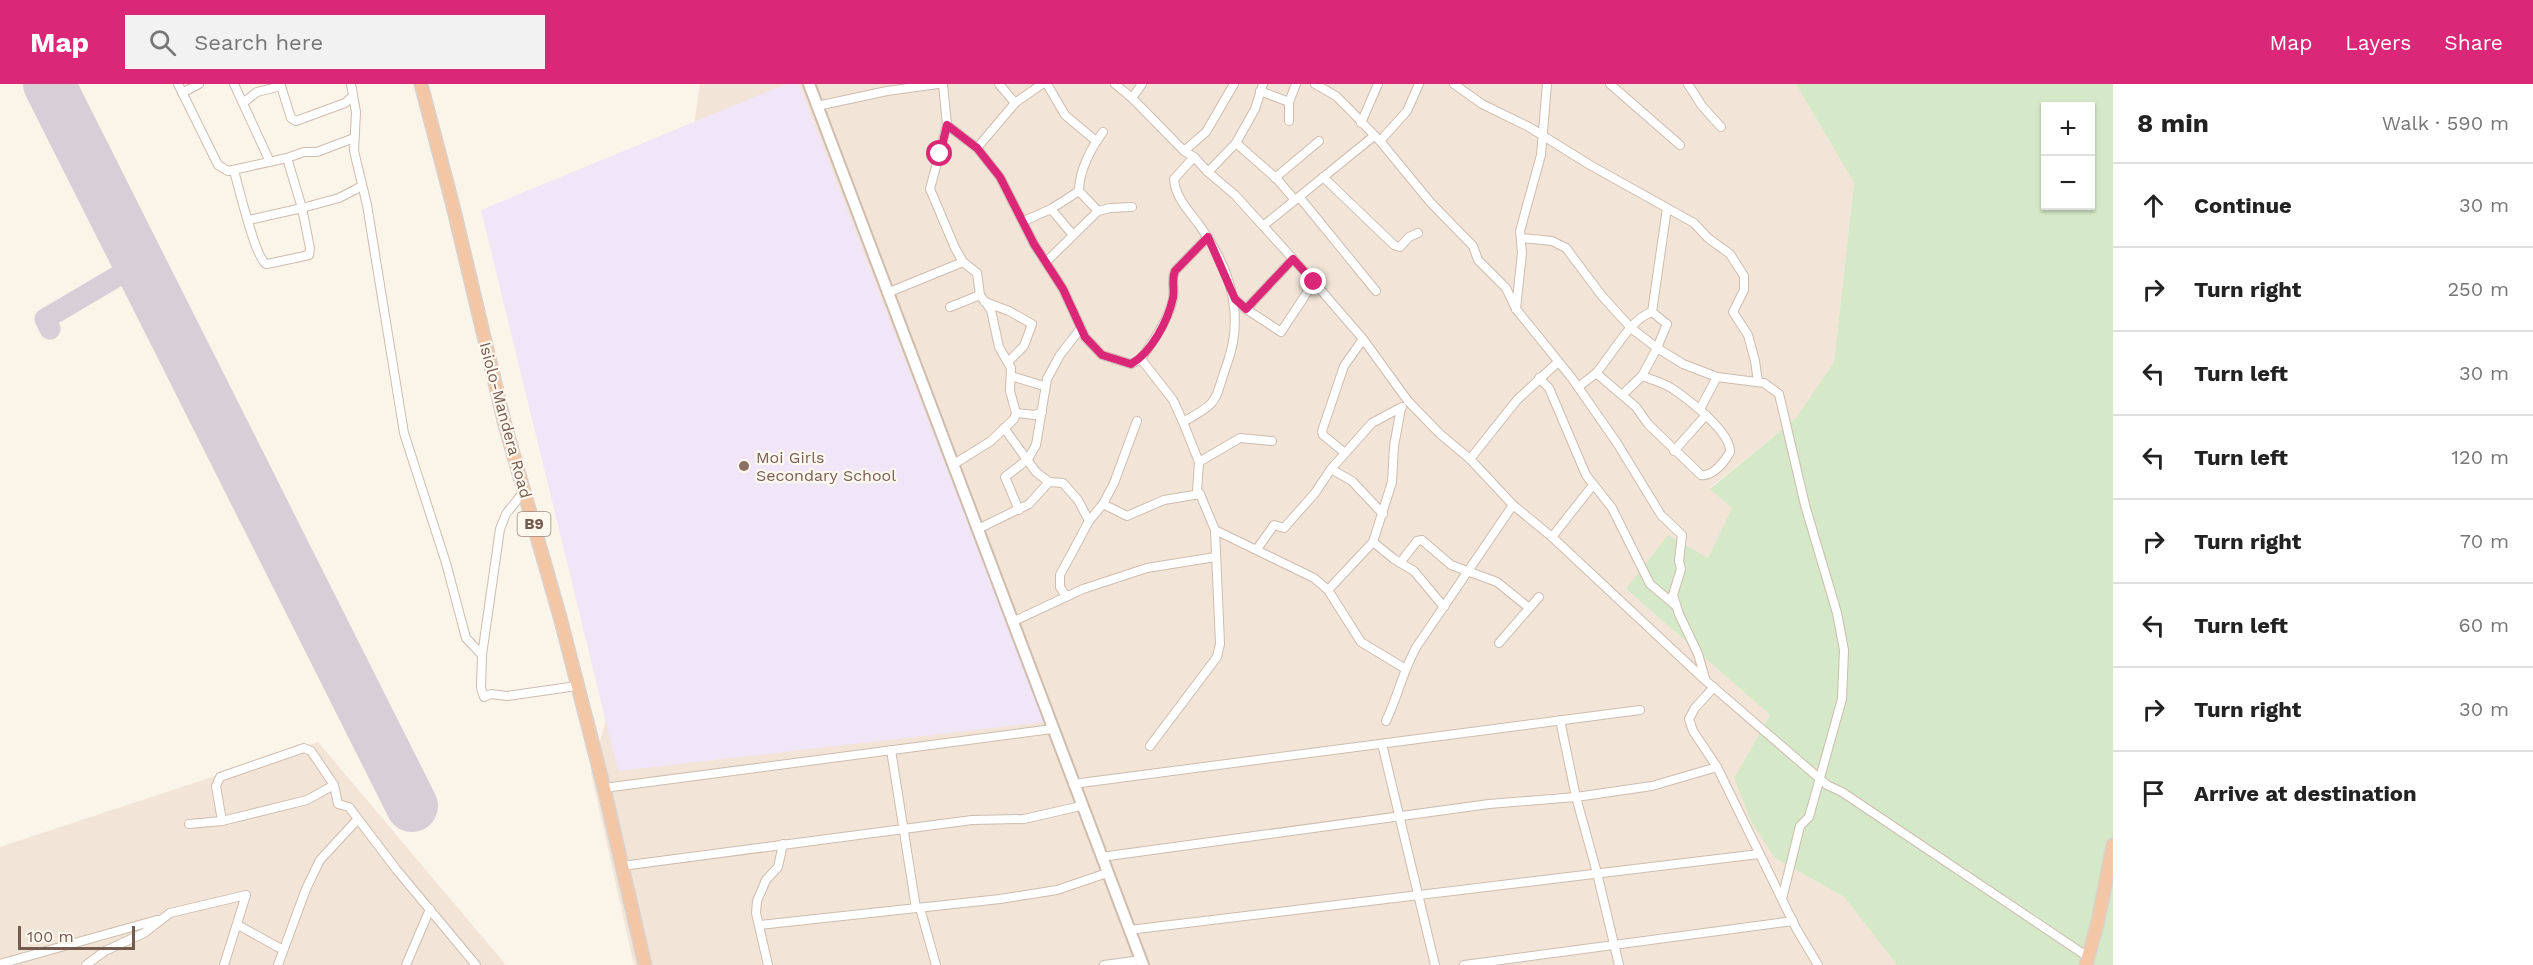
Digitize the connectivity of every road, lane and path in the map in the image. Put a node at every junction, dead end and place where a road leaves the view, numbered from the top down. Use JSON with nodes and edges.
{"nodes":[{"id":1,"x":178,"y":84,"type":"edge"},
{"id":2,"x":199,"y":84,"type":"edge"},
{"id":3,"x":234,"y":84,"type":"edge"},
{"id":4,"x":351,"y":84,"type":"edge"},
{"id":5,"x":421,"y":84,"type":"edge"},
{"id":6,"x":809,"y":84,"type":"edge"},
{"id":7,"x":938,"y":84,"type":"edge"},
{"id":8,"x":943,"y":84,"type":"edge"},
{"id":9,"x":999,"y":84,"type":"edge"},
{"id":10,"x":1042,"y":84,"type":"edge"},
{"id":11,"x":1047,"y":84,"type":"edge"},
{"id":12,"x":1115,"y":84,"type":"edge"},
{"id":13,"x":1142,"y":84,"type":"edge"},
{"id":14,"x":1234,"y":84,"type":"edge"},
{"id":15,"x":1296,"y":84,"type":"edge"},
{"id":16,"x":1315,"y":84,"type":"edge"},
{"id":17,"x":1378,"y":84,"type":"edge"},
{"id":18,"x":1419,"y":84,"type":"edge"},
{"id":19,"x":1547,"y":84,"type":"edge"},
{"id":20,"x":1610,"y":84,"type":"edge"},
{"id":21,"x":1688,"y":84,"type":"edge"},
{"id":22,"x":1457,"y":85,"type":"edge"},
{"id":23,"x":1262,"y":88,"type":"edge"},
{"id":24,"x":182,"y":93,"type":"junction"},
{"id":25,"x":353,"y":96,"type":"junction"},
{"id":26,"x":1132,"y":98,"type":"junction"},
{"id":27,"x":1289,"y":102,"type":"junction"},
{"id":28,"x":243,"y":103,"type":"junction"},
{"id":29,"x":1015,"y":103,"type":"junction"},
{"id":30,"x":817,"y":106,"type":"junction"},
{"id":31,"x":1288,"y":121,"type":"dead end"},
{"id":32,"x":1361,"y":123,"type":"junction"},
{"id":33,"x":947,"y":125,"type":"junction"},
{"id":34,"x":1722,"y":127,"type":"dead end"},
{"id":35,"x":1103,"y":132,"type":"dead end"},
{"id":36,"x":1542,"y":134,"type":"junction"},
{"id":37,"x":354,"y":138,"type":"junction"},
{"id":38,"x":1377,"y":139,"type":"junction"},
{"id":39,"x":1096,"y":141,"type":"junction"},
{"id":40,"x":1319,"y":141,"type":"dead end"},
{"id":41,"x":1236,"y":143,"type":"junction"},
{"id":42,"x":1680,"y":145,"type":"dead end"},
{"id":43,"x":977,"y":148,"type":"junction"},
{"id":44,"x":1184,"y":151,"type":"junction"},
{"id":45,"x":1194,"y":157,"type":"junction"},
{"id":46,"x":287,"y":158,"type":"junction"},
{"id":47,"x":270,"y":162,"type":"junction"},
{"id":48,"x":234,"y":171,"type":"junction"},
{"id":49,"x":1208,"y":172,"type":"junction"},
{"id":50,"x":1323,"y":177,"type":"junction"},
{"id":51,"x":1275,"y":178,"type":"junction"},
{"id":52,"x":363,"y":186,"type":"junction"},
{"id":53,"x":1079,"y":191,"type":"junction"},
{"id":54,"x":1294,"y":199,"type":"junction"},
{"id":55,"x":1132,"y":207,"type":"dead end"},
{"id":56,"x":302,"y":208,"type":"junction"},
{"id":57,"x":1051,"y":208,"type":"junction"},
{"id":58,"x":1667,"y":208,"type":"junction"},
{"id":59,"x":1098,"y":211,"type":"junction"},
{"id":60,"x":249,"y":219,"type":"junction"},
{"id":61,"x":1024,"y":221,"type":"junction"},
{"id":62,"x":1263,"y":226,"type":"junction"},
{"id":63,"x":1418,"y":233,"type":"dead end"},
{"id":64,"x":1073,"y":235,"type":"junction"},
{"id":65,"x":1208,"y":237,"type":"junction"},
{"id":66,"x":1522,"y":238,"type":"junction"},
{"id":67,"x":1293,"y":259,"type":"junction"},
{"id":68,"x":963,"y":262,"type":"junction"},
{"id":69,"x":1046,"y":262,"type":"junction"},
{"id":70,"x":1314,"y":282,"type":"junction"},
{"id":71,"x":1376,"y":291,"type":"dead end"},
{"id":72,"x":887,"y":293,"type":"junction"},
{"id":73,"x":982,"y":298,"type":"junction"},
{"id":74,"x":1235,"y":299,"type":"junction"},
{"id":75,"x":950,"y":307,"type":"dead end"},
{"id":76,"x":1246,"y":309,"type":"junction"},
{"id":77,"x":1516,"y":309,"type":"junction"},
{"id":78,"x":1652,"y":312,"type":"junction"},
{"id":79,"x":1081,"y":328,"type":"junction"},
{"id":80,"x":1631,"y":328,"type":"junction"},
{"id":81,"x":1363,"y":339,"type":"junction"},
{"id":82,"x":1658,"y":348,"type":"junction"},
{"id":83,"x":1141,"y":359,"type":"junction"},
{"id":84,"x":1009,"y":361,"type":"junction"},
{"id":85,"x":1558,"y":362,"type":"junction"},
{"id":86,"x":1596,"y":373,"type":"junction"},
{"id":87,"x":1642,"y":375,"type":"junction"},
{"id":88,"x":1011,"y":376,"type":"junction"},
{"id":89,"x":1717,"y":377,"type":"junction"},
{"id":90,"x":1539,"y":378,"type":"junction"},
{"id":91,"x":1758,"y":382,"type":"junction"},
{"id":92,"x":1044,"y":386,"type":"junction"},
{"id":93,"x":1578,"y":387,"type":"junction"},
{"id":94,"x":1623,"y":394,"type":"junction"},
{"id":95,"x":1408,"y":401,"type":"junction"},
{"id":96,"x":1401,"y":408,"type":"junction"},
{"id":97,"x":1042,"y":412,"type":"junction"},
{"id":98,"x":1703,"y":412,"type":"junction"},
{"id":99,"x":1016,"y":413,"type":"junction"},
{"id":100,"x":1137,"y":421,"type":"dead end"},
{"id":101,"x":1183,"y":422,"type":"junction"},
{"id":102,"x":1005,"y":428,"type":"junction"},
{"id":103,"x":1272,"y":441,"type":"dead end"},
{"id":104,"x":1674,"y":451,"type":"junction"},
{"id":105,"x":1345,"y":453,"type":"junction"},
{"id":106,"x":1028,"y":459,"type":"junction"},
{"id":107,"x":1470,"y":459,"type":"junction"},
{"id":108,"x":1199,"y":462,"type":"junction"},
{"id":109,"x":954,"y":464,"type":"junction"},
{"id":110,"x":1331,"y":469,"type":"junction"},
{"id":111,"x":1049,"y":482,"type":"junction"},
{"id":112,"x":1593,"y":485,"type":"junction"},
{"id":113,"x":525,"y":490,"type":"junction"},
{"id":114,"x":1200,"y":494,"type":"junction"},
{"id":115,"x":1103,"y":504,"type":"junction"},
{"id":116,"x":1514,"y":505,"type":"junction"},
{"id":117,"x":1020,"y":510,"type":"junction"},
{"id":118,"x":1383,"y":514,"type":"junction"},
{"id":119,"x":1089,"y":521,"type":"junction"},
{"id":120,"x":978,"y":529,"type":"junction"},
{"id":121,"x":1215,"y":530,"type":"junction"},
{"id":122,"x":1552,"y":537,"type":"junction"},
{"id":123,"x":1373,"y":542,"type":"junction"},
{"id":124,"x":1257,"y":549,"type":"junction"},
{"id":125,"x":1215,"y":557,"type":"junction"},
{"id":126,"x":1400,"y":563,"type":"junction"},
{"id":127,"x":1468,"y":571,"type":"junction"},
{"id":128,"x":1328,"y":590,"type":"junction"},
{"id":129,"x":1066,"y":596,"type":"junction"},
{"id":130,"x":1539,"y":597,"type":"dead end"},
{"id":131,"x":1676,"y":606,"type":"junction"},
{"id":132,"x":1444,"y":607,"type":"junction"},
{"id":133,"x":1528,"y":607,"type":"junction"},
{"id":134,"x":1012,"y":622,"type":"junction"},
{"id":135,"x":1499,"y":643,"type":"dead end"},
{"id":136,"x":482,"y":655,"type":"junction"},
{"id":137,"x":1404,"y":668,"type":"junction"},
{"id":138,"x":1705,"y":680,"type":"junction"},
{"id":139,"x":577,"y":686,"type":"junction"},
{"id":140,"x":1714,"y":687,"type":"junction"},
{"id":141,"x":1640,"y":710,"type":"dead end"},
{"id":142,"x":1560,"y":720,"type":"junction"},
{"id":143,"x":1386,"y":721,"type":"dead end"},
{"id":144,"x":1052,"y":729,"type":"junction"},
{"id":145,"x":1382,"y":744,"type":"junction"},
{"id":146,"x":1150,"y":746,"type":"dead end"},
{"id":147,"x":891,"y":750,"type":"junction"},
{"id":148,"x":1717,"y":767,"type":"junction"},
{"id":149,"x":1820,"y":779,"type":"junction"},
{"id":150,"x":1073,"y":784,"type":"junction"},
{"id":151,"x":334,"y":785,"type":"junction"},
{"id":152,"x":604,"y":788,"type":"junction"},
{"id":153,"x":1576,"y":797,"type":"junction"},
{"id":154,"x":1081,"y":806,"type":"junction"},
{"id":155,"x":1398,"y":816,"type":"junction"},
{"id":156,"x":222,"y":820,"type":"junction"},
{"id":157,"x":357,"y":820,"type":"junction"},
{"id":158,"x":189,"y":824,"type":"dead end"},
{"id":159,"x":902,"y":828,"type":"junction"},
{"id":160,"x":783,"y":844,"type":"junction"},
{"id":161,"x":2113,"y":845,"type":"edge"},
{"id":162,"x":1758,"y":854,"type":"junction"},
{"id":163,"x":1101,"y":857,"type":"junction"},
{"id":164,"x":622,"y":866,"type":"junction"},
{"id":165,"x":1107,"y":873,"type":"junction"},
{"id":166,"x":1597,"y":873,"type":"junction"},
{"id":167,"x":1417,"y":895,"type":"junction"},
{"id":168,"x":1782,"y":899,"type":"junction"},
{"id":169,"x":918,"y":908,"type":"junction"},
{"id":170,"x":430,"y":909,"type":"junction"},
{"id":171,"x":159,"y":920,"type":"junction"},
{"id":172,"x":1792,"y":921,"type":"junction"},
{"id":173,"x":238,"y":925,"type":"junction"},
{"id":174,"x":760,"y":925,"type":"junction"},
{"id":175,"x":1129,"y":930,"type":"junction"},
{"id":176,"x":1615,"y":945,"type":"junction"},
{"id":177,"x":283,"y":950,"type":"junction"},
{"id":178,"x":2087,"y":961,"type":"edge"},
{"id":179,"x":1142,"y":962,"type":"edge"},
{"id":180,"x":0,"y":964,"type":"edge"},
{"id":181,"x":90,"y":964,"type":"edge"},
{"id":182,"x":224,"y":965,"type":"edge"},
{"id":183,"x":278,"y":965,"type":"edge"},
{"id":184,"x":406,"y":965,"type":"edge"},
{"id":185,"x":476,"y":965,"type":"edge"},
{"id":186,"x":645,"y":965,"type":"edge"},
{"id":187,"x":768,"y":965,"type":"edge"},
{"id":188,"x":936,"y":965,"type":"edge"},
{"id":189,"x":1104,"y":965,"type":"edge"},
{"id":190,"x":1435,"y":965,"type":"edge"},
{"id":191,"x":1464,"y":965,"type":"edge"},
{"id":192,"x":1619,"y":965,"type":"edge"},
{"id":193,"x":1818,"y":965,"type":"edge"}],
"edges":[{"from":1,"to":24,"type":"street"},
{"from":2,"to":24,"type":"street"},
{"from":3,"to":28,"type":"street"},
{"from":4,"to":25,"type":"street"},
{"from":5,"to":113,"type":"highway","name":"Isiolo-Mandera Road","number":"B9"},
{"from":6,"to":30,"type":"main road"},
{"from":7,"to":30,"type":"street"},
{"from":8,"to":33,"type":"street"},
{"from":9,"to":29,"type":"street"},
{"from":10,"to":29,"type":"street"},
{"from":11,"to":39,"type":"street"},
{"from":12,"to":26,"type":"street"},
{"from":13,"to":26,"type":"street"},
{"from":14,"to":44,"type":"street"},
{"from":15,"to":27,"type":"street"},
{"from":16,"to":32,"type":"street"},
{"from":17,"to":32,"type":"street"},
{"from":18,"to":38,"type":"street"},
{"from":19,"to":36,"type":"street"},
{"from":20,"to":42,"type":"street"},
{"from":21,"to":34,"type":"street"},
{"from":22,"to":36,"type":"street"},
{"from":23,"to":27,"type":"street"},
{"from":23,"to":41,"type":"street"},
{"from":24,"to":48,"type":"street"},
{"from":25,"to":28,"type":"street"},
{"from":25,"to":37,"type":"street"},
{"from":26,"to":44,"type":"street"},
{"from":27,"to":31,"type":"street"},
{"from":28,"to":47,"type":"street"},
{"from":29,"to":43,"type":"street"},
{"from":30,"to":72,"type":"main road"},
{"from":32,"to":38,"type":"street"},
{"from":33,"to":43,"type":"street"},
{"from":33,"to":68,"type":"street"},
{"from":35,"to":39,"type":"street"},
{"from":36,"to":58,"type":"street"},
{"from":36,"to":66,"type":"street"},
{"from":37,"to":46,"type":"street"},
{"from":37,"to":52,"type":"street"},
{"from":38,"to":50,"type":"street"},
{"from":38,"to":77,"type":"street"},
{"from":39,"to":53,"type":"street"},
{"from":40,"to":51,"type":"street"},
{"from":41,"to":49,"type":"street"},
{"from":41,"to":51,"type":"street"},
{"from":43,"to":61,"type":"street"},
{"from":44,"to":45,"type":"street"},
{"from":45,"to":49,"type":"street"},
{"from":45,"to":65,"type":"street"},
{"from":46,"to":47,"type":"street"},
{"from":46,"to":56,"type":"street"},
{"from":47,"to":48,"type":"street"},
{"from":48,"to":60,"type":"street"},
{"from":49,"to":62,"type":"street"},
{"from":50,"to":54,"type":"street"},
{"from":50,"to":63,"type":"street"},
{"from":51,"to":54,"type":"street"},
{"from":52,"to":56,"type":"street"},
{"from":52,"to":136,"type":"street"},
{"from":53,"to":57,"type":"street"},
{"from":53,"to":59,"type":"street"},
{"from":54,"to":62,"type":"street"},
{"from":54,"to":71,"type":"street"},
{"from":55,"to":59,"type":"street"},
{"from":56,"to":60,"type":"street"},
{"from":56,"to":60,"type":"street"},
{"from":57,"to":61,"type":"street"},
{"from":57,"to":64,"type":"street"},
{"from":58,"to":78,"type":"street"},
{"from":58,"to":91,"type":"street"},
{"from":59,"to":64,"type":"street"},
{"from":61,"to":69,"type":"street"},
{"from":62,"to":67,"type":"street"},
{"from":64,"to":69,"type":"street"},
{"from":65,"to":74,"type":"street"},
{"from":65,"to":83,"type":"street"},
{"from":66,"to":77,"type":"street"},
{"from":66,"to":80,"type":"street"},
{"from":67,"to":70,"type":"street"},
{"from":67,"to":76,"type":"street"},
{"from":68,"to":72,"type":"street"},
{"from":68,"to":73,"type":"street"},
{"from":69,"to":79,"type":"street"},
{"from":70,"to":76,"type":"street"},
{"from":70,"to":81,"type":"street"},
{"from":72,"to":109,"type":"main road"},
{"from":73,"to":75,"type":"street"},
{"from":73,"to":84,"type":"street"},
{"from":73,"to":84,"type":"street"},
{"from":74,"to":76,"type":"street"},
{"from":74,"to":101,"type":"street"},
{"from":77,"to":85,"type":"street"},
{"from":78,"to":80,"type":"street"},
{"from":78,"to":82,"type":"street"},
{"from":79,"to":83,"type":"street"},
{"from":79,"to":92,"type":"street"},
{"from":80,"to":82,"type":"street"},
{"from":80,"to":86,"type":"street"},
{"from":81,"to":95,"type":"street"},
{"from":81,"to":105,"type":"street"},
{"from":82,"to":87,"type":"street"},
{"from":82,"to":89,"type":"street"},
{"from":83,"to":101,"type":"street"},
{"from":84,"to":88,"type":"street"},
{"from":85,"to":90,"type":"street"},
{"from":85,"to":93,"type":"street"},
{"from":86,"to":93,"type":"street"},
{"from":86,"to":94,"type":"street"},
{"from":87,"to":94,"type":"street"},
{"from":87,"to":98,"type":"street"},
{"from":88,"to":92,"type":"street"},
{"from":88,"to":99,"type":"street"},
{"from":89,"to":91,"type":"street"},
{"from":89,"to":98,"type":"street"},
{"from":90,"to":107,"type":"street"},
{"from":90,"to":112,"type":"street"},
{"from":91,"to":149,"type":"street"},
{"from":92,"to":97,"type":"street"},
{"from":93,"to":131,"type":"street"},
{"from":94,"to":104,"type":"street"},
{"from":95,"to":96,"type":"street"},
{"from":95,"to":107,"type":"street"},
{"from":96,"to":105,"type":"street"},
{"from":96,"to":118,"type":"street"},
{"from":97,"to":99,"type":"street"},
{"from":97,"to":106,"type":"street"},
{"from":98,"to":104,"type":"street"},
{"from":98,"to":104,"type":"street"},
{"from":99,"to":102,"type":"street"},
{"from":100,"to":115,"type":"street"},
{"from":101,"to":108,"type":"street"},
{"from":102,"to":106,"type":"street"},
{"from":102,"to":109,"type":"street"},
{"from":103,"to":108,"type":"street"},
{"from":105,"to":110,"type":"street"},
{"from":106,"to":111,"type":"street"},
{"from":106,"to":117,"type":"street"},
{"from":107,"to":116,"type":"street"},
{"from":108,"to":114,"type":"street"},
{"from":109,"to":120,"type":"main road"},
{"from":110,"to":118,"type":"street"},
{"from":110,"to":124,"type":"street"},
{"from":111,"to":117,"type":"street"},
{"from":111,"to":119,"type":"street"},
{"from":112,"to":122,"type":"street"},
{"from":112,"to":131,"type":"street"},
{"from":113,"to":136,"type":"street"},
{"from":113,"to":139,"type":"highway","name":"Isiolo-Mandera Road","number":"B9"},
{"from":114,"to":115,"type":"street"},
{"from":114,"to":121,"type":"street"},
{"from":115,"to":119,"type":"street"},
{"from":116,"to":122,"type":"street"},
{"from":116,"to":127,"type":"street"},
{"from":117,"to":120,"type":"street"},
{"from":118,"to":123,"type":"street"},
{"from":119,"to":129,"type":"street"},
{"from":120,"to":134,"type":"main road"},
{"from":121,"to":124,"type":"street"},
{"from":121,"to":125,"type":"street"},
{"from":122,"to":138,"type":"street"},
{"from":123,"to":126,"type":"street"},
{"from":123,"to":128,"type":"street"},
{"from":124,"to":128,"type":"street"},
{"from":125,"to":129,"type":"street"},
{"from":125,"to":146,"type":"street"},
{"from":126,"to":127,"type":"street"},
{"from":126,"to":132,"type":"street"},
{"from":127,"to":132,"type":"street"},
{"from":127,"to":133,"type":"street"},
{"from":128,"to":137,"type":"street"},
{"from":129,"to":134,"type":"street"},
{"from":130,"to":133,"type":"street"},
{"from":131,"to":138,"type":"street"},
{"from":132,"to":137,"type":"street"},
{"from":133,"to":135,"type":"street"},
{"from":134,"to":144,"type":"main road"},
{"from":136,"to":139,"type":"street"},
{"from":137,"to":143,"type":"street"},
{"from":138,"to":140,"type":"street"},
{"from":139,"to":152,"type":"highway","name":"Isiolo-Mandera Road","number":"B9"},
{"from":140,"to":148,"type":"street"},
{"from":140,"to":149,"type":"street"},
{"from":141,"to":142,"type":"street"},
{"from":142,"to":145,"type":"street"},
{"from":142,"to":153,"type":"street"},
{"from":144,"to":147,"type":"street"},
{"from":144,"to":150,"type":"main road"},
{"from":145,"to":150,"type":"street"},
{"from":145,"to":155,"type":"street"},
{"from":147,"to":152,"type":"street"},
{"from":147,"to":159,"type":"street"},
{"from":148,"to":153,"type":"street"},
{"from":148,"to":162,"type":"street"},
{"from":149,"to":168,"type":"street"},
{"from":149,"to":178,"type":"street"},
{"from":150,"to":154,"type":"main road"},
{"from":151,"to":156,"type":"street"},
{"from":151,"to":156,"type":"street"},
{"from":151,"to":157,"type":"street"},
{"from":152,"to":164,"type":"highway","name":"Isiolo-Mandera Road","number":"B9"},
{"from":153,"to":155,"type":"street"},
{"from":153,"to":166,"type":"street"},
{"from":154,"to":159,"type":"street"},
{"from":154,"to":163,"type":"main road"},
{"from":155,"to":163,"type":"street"},
{"from":155,"to":167,"type":"street"},
{"from":156,"to":158,"type":"street"},
{"from":157,"to":170,"type":"street"},
{"from":157,"to":177,"type":"street"},
{"from":159,"to":160,"type":"street"},
{"from":159,"to":169,"type":"street"},
{"from":160,"to":164,"type":"street"},
{"from":160,"to":174,"type":"street"},
{"from":161,"to":178,"type":"highway"},
{"from":162,"to":166,"type":"street"},
{"from":162,"to":168,"type":"street"},
{"from":163,"to":165,"type":"main road"},
{"from":164,"to":186,"type":"highway","name":"Isiolo-Mandera Road","number":"B9"},
{"from":165,"to":169,"type":"street"},
{"from":165,"to":175,"type":"main road"},
{"from":166,"to":167,"type":"street"},
{"from":166,"to":176,"type":"street"},
{"from":167,"to":175,"type":"street"},
{"from":167,"to":190,"type":"street"},
{"from":168,"to":172,"type":"street"},
{"from":169,"to":174,"type":"street"},
{"from":169,"to":188,"type":"street"},
{"from":170,"to":184,"type":"street"},
{"from":170,"to":185,"type":"street"},
{"from":171,"to":173,"type":"street"},
{"from":171,"to":180,"type":"street"},
{"from":171,"to":181,"type":"street"},
{"from":172,"to":176,"type":"street"},
{"from":172,"to":193,"type":"street"},
{"from":173,"to":177,"type":"street"},
{"from":173,"to":182,"type":"street"},
{"from":174,"to":187,"type":"street"},
{"from":175,"to":179,"type":"main road"},
{"from":176,"to":191,"type":"street"},
{"from":176,"to":192,"type":"street"},
{"from":177,"to":183,"type":"street"},
{"from":179,"to":189,"type":"street"}]}
